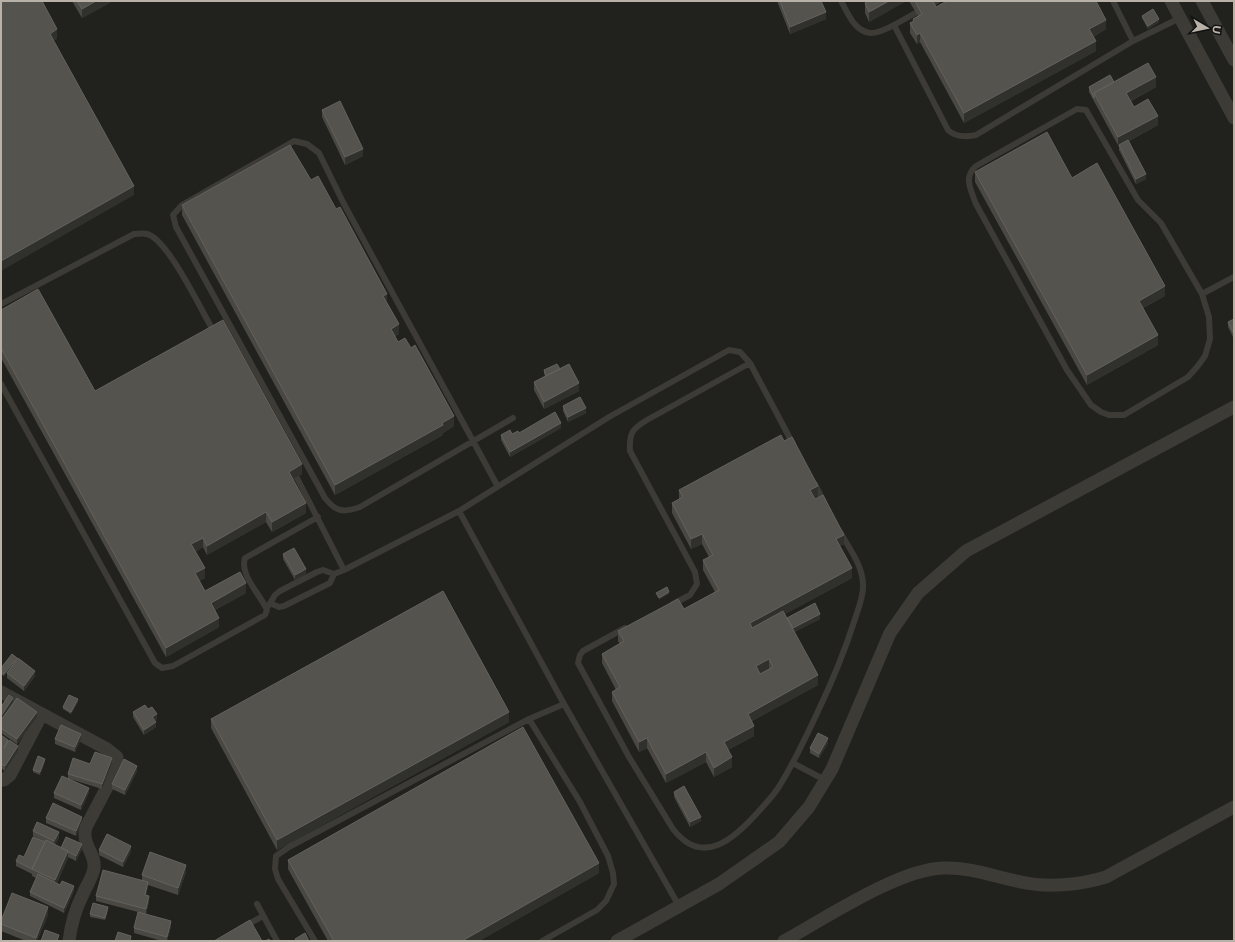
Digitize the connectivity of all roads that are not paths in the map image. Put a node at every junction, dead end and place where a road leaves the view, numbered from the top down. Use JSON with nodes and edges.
{"nodes":[{"id":1,"x":841,"y":1,"type":"edge"},
{"id":2,"x":937,"y":1,"type":"edge"},
{"id":3,"x":1113,"y":1,"type":"edge"},
{"id":4,"x":1171,"y":1,"type":"edge"},
{"id":5,"x":1202,"y":1,"type":"edge"},
{"id":6,"x":1180,"y":18,"type":"junction"},
{"id":7,"x":894,"y":25,"type":"junction"},
{"id":8,"x":1133,"y":41,"type":"junction"},
{"id":9,"x":1234,"y":60,"type":"edge"},
{"id":10,"x":1234,"y":118,"type":"edge"},
{"id":11,"x":1234,"y":277,"type":"edge"},
{"id":12,"x":1202,"y":294,"type":"junction"},
{"id":13,"x":1,"y":304,"type":"edge"},
{"id":14,"x":214,"y":334,"type":"edge"},
{"id":15,"x":750,"y":363,"type":"junction"},
{"id":16,"x":1,"y":384,"type":"edge"},
{"id":17,"x":1234,"y":407,"type":"edge"},
{"id":18,"x":513,"y":418,"type":"dead end"},
{"id":19,"x":472,"y":441,"type":"junction"},
{"id":20,"x":795,"y":447,"type":"edge"},
{"id":21,"x":810,"y":475,"type":"edge"},
{"id":22,"x":296,"y":476,"type":"edge"},
{"id":23,"x":497,"y":485,"type":"junction"},
{"id":24,"x":459,"y":510,"type":"junction"},
{"id":25,"x":829,"y":510,"type":"edge"},
{"id":26,"x":318,"y":517,"type":"junction"},
{"id":27,"x":836,"y":524,"type":"edge"},
{"id":28,"x":344,"y":570,"type":"junction"},
{"id":29,"x":334,"y":574,"type":"junction"},
{"id":30,"x":269,"y":605,"type":"junction"},
{"id":31,"x":663,"y":609,"type":"edge"},
{"id":32,"x":629,"y":626,"type":"edge"},
{"id":33,"x":1,"y":692,"type":"edge"},
{"id":34,"x":564,"y":704,"type":"junction"},
{"id":35,"x":42,"y":714,"type":"junction"},
{"id":36,"x":529,"y":719,"type":"junction"},
{"id":37,"x":793,"y":762,"type":"junction"},
{"id":38,"x":1,"y":780,"type":"edge"},
{"id":39,"x":826,"y":781,"type":"junction"},
{"id":40,"x":1234,"y":807,"type":"edge"},
{"id":41,"x":257,"y":904,"type":"dead end"},
{"id":42,"x":679,"y":906,"type":"junction"},
{"id":43,"x":263,"y":916,"type":"junction"},
{"id":44,"x":237,"y":930,"type":"edge"},
{"id":45,"x":69,"y":941,"type":"edge"},
{"id":46,"x":277,"y":941,"type":"edge"},
{"id":47,"x":315,"y":941,"type":"edge"},
{"id":48,"x":542,"y":941,"type":"edge"},
{"id":49,"x":617,"y":941,"type":"edge"},
{"id":50,"x":784,"y":941,"type":"edge"}],
"edges":[{"from":1,"to":7,"type":"lane"},
{"from":2,"to":7,"type":"lane"},
{"from":3,"to":8,"type":"lane"},
{"from":4,"to":6,"type":"street"},
{"from":5,"to":9,"type":"street"},
{"from":6,"to":8,"type":"lane"},
{"from":6,"to":10,"type":"street"},
{"from":7,"to":8,"type":"lane"},
{"from":11,"to":12,"type":"lane"},
{"from":12,"to":12,"type":"lane"},
{"from":13,"to":14,"type":"lane"},
{"from":15,"to":20,"type":"lane"},
{"from":15,"to":23,"type":"lane"},
{"from":15,"to":31,"type":"lane"},
{"from":16,"to":30,"type":"lane"},
{"from":17,"to":39,"type":"street"},
{"from":18,"to":19,"type":"lane"},
{"from":19,"to":19,"type":"lane"},
{"from":19,"to":23,"type":"lane"},
{"from":21,"to":25,"type":"lane"},
{"from":22,"to":26,"type":"lane"},
{"from":23,"to":24,"type":"lane"},
{"from":24,"to":28,"type":"lane"},
{"from":24,"to":34,"type":"lane"},
{"from":26,"to":28,"type":"lane"},
{"from":26,"to":30,"type":"lane"},
{"from":27,"to":37,"type":"lane"},
{"from":28,"to":29,"type":"lane"},
{"from":29,"to":30,"type":"lane"},
{"from":29,"to":30,"type":"lane"},
{"from":32,"to":37,"type":"lane"},
{"from":33,"to":35,"type":"street"},
{"from":34,"to":36,"type":"lane"},
{"from":34,"to":42,"type":"lane"},
{"from":35,"to":38,"type":"street"},
{"from":35,"to":45,"type":"street"},
{"from":36,"to":47,"type":"lane"},
{"from":36,"to":48,"type":"lane"},
{"from":37,"to":39,"type":"lane"},
{"from":39,"to":42,"type":"street"},
{"from":40,"to":50,"type":"street"},
{"from":41,"to":43,"type":"lane"},
{"from":42,"to":49,"type":"street"},
{"from":43,"to":44,"type":"lane"},
{"from":43,"to":46,"type":"lane"}]}
